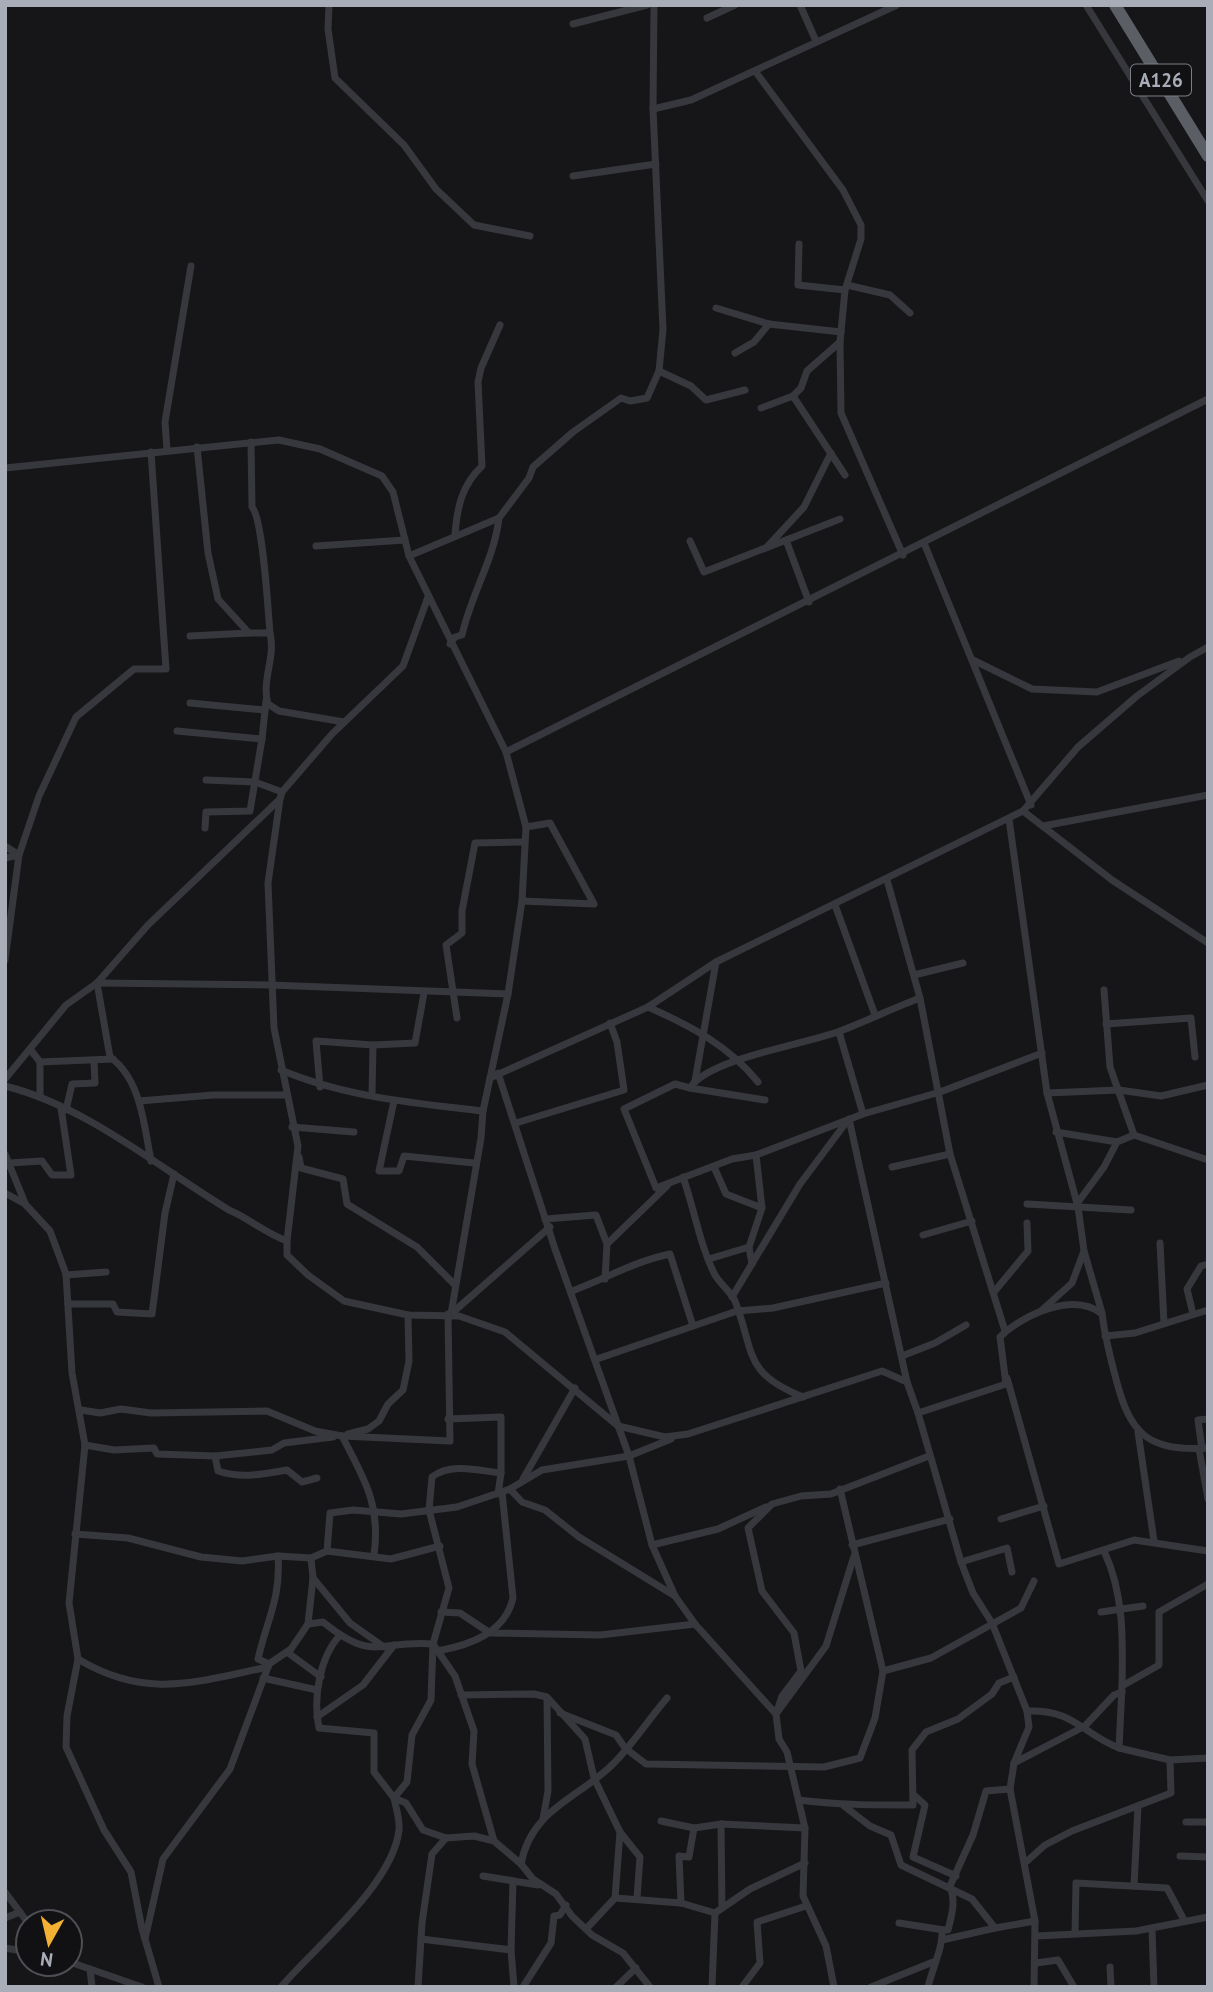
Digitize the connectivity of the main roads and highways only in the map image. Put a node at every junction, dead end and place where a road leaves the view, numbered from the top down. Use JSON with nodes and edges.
{"nodes":[{"id":1,"x":1115,"y":5,"type":"edge"},
{"id":2,"x":1208,"y":156,"type":"edge"}],
"edges":[{"from":1,"to":2,"type":"highway","number":"A126"}]}
